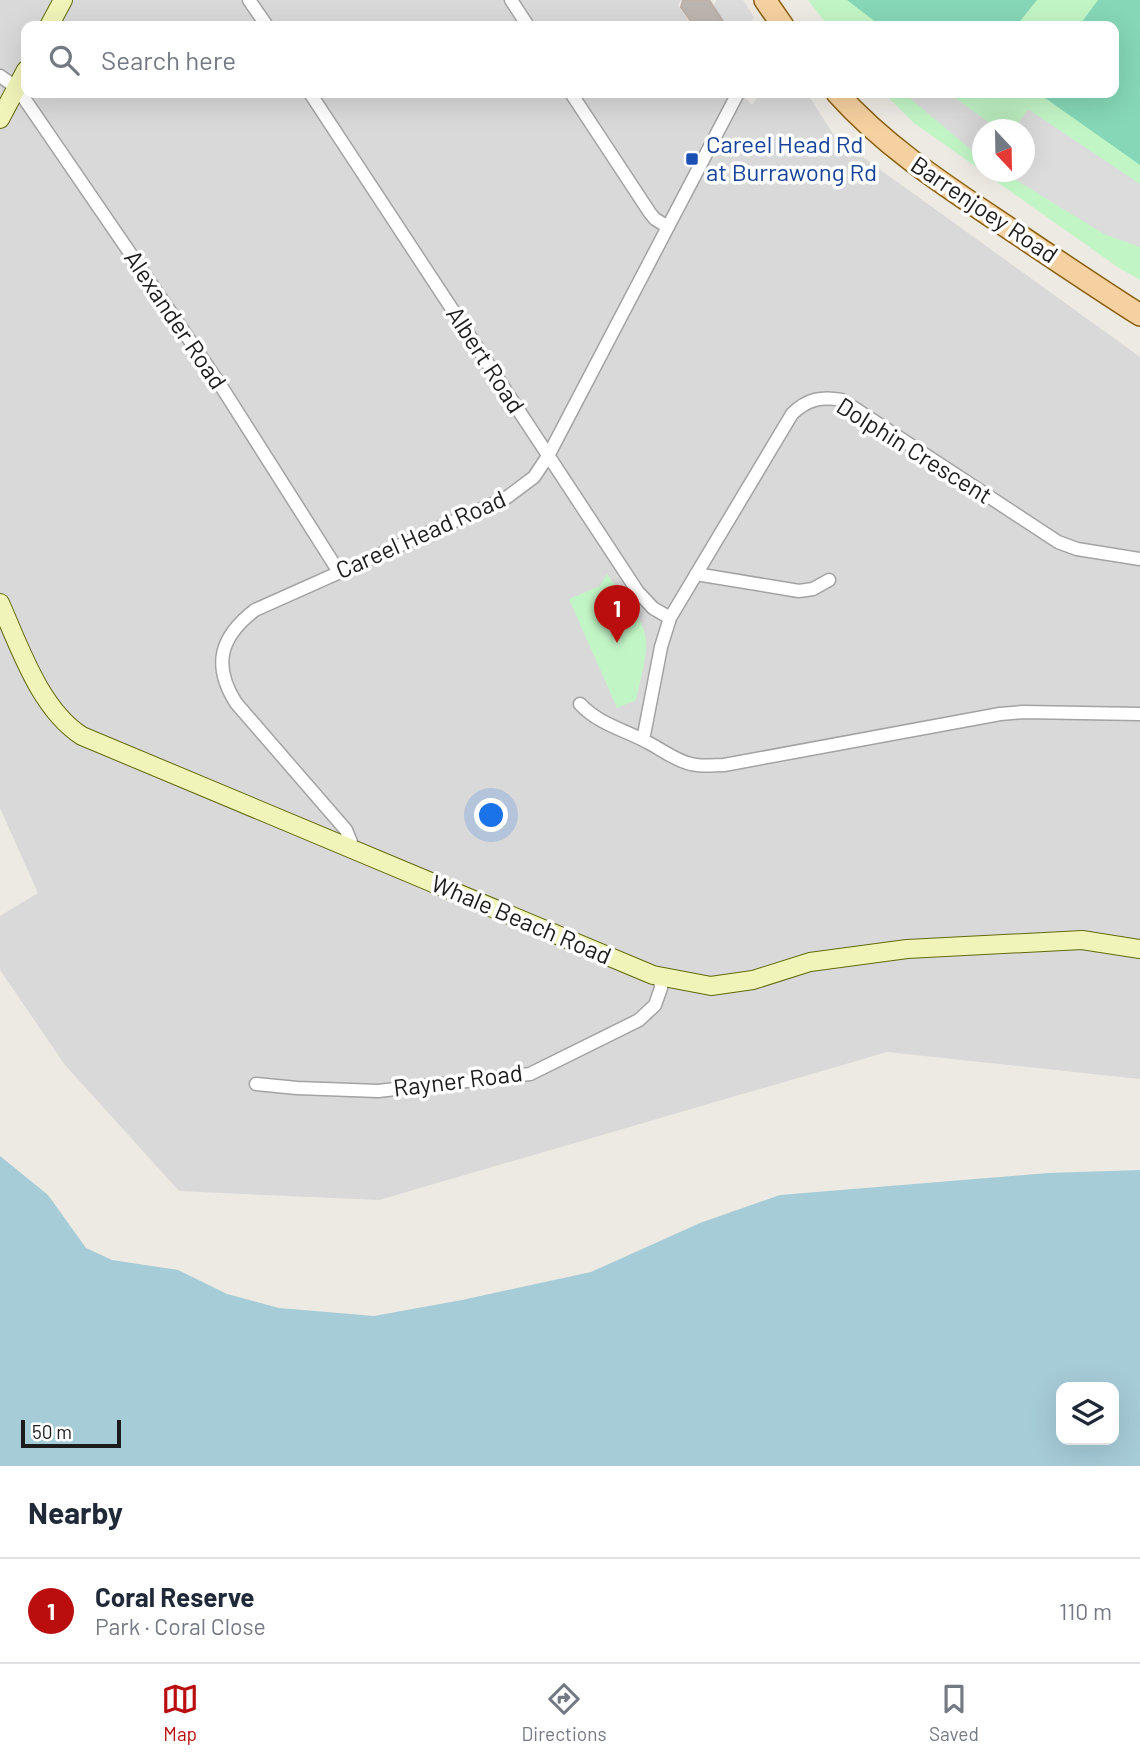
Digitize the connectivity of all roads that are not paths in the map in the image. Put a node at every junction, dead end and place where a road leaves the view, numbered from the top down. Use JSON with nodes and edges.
{"nodes":[{"id":1,"x":63,"y":0,"type":"edge"},
{"id":2,"x":249,"y":0,"type":"edge"},
{"id":3,"x":511,"y":0,"type":"edge"},
{"id":4,"x":52,"y":21,"type":"edge"},
{"id":5,"x":264,"y":21,"type":"edge"},
{"id":6,"x":525,"y":21,"type":"edge"},
{"id":7,"x":0,"y":76,"type":"edge"},
{"id":8,"x":21,"y":80,"type":"edge"},
{"id":9,"x":17,"y":88,"type":"junction"},
{"id":10,"x":21,"y":94,"type":"edge"},
{"id":11,"x":24,"y":98,"type":"edge"},
{"id":12,"x":313,"y":98,"type":"edge"},
{"id":13,"x":574,"y":98,"type":"edge"},
{"id":14,"x":735,"y":98,"type":"edge"},
{"id":15,"x":841,"y":98,"type":"edge"},
{"id":16,"x":0,"y":119,"type":"edge"},
{"id":17,"x":668,"y":227,"type":"junction"},
{"id":18,"x":1140,"y":315,"type":"edge"},
{"id":19,"x":548,"y":456,"type":"junction"},
{"id":20,"x":1140,"y":559,"type":"edge"},
{"id":21,"x":339,"y":572,"type":"junction"},
{"id":22,"x":696,"y":574,"type":"junction"},
{"id":23,"x":829,"y":580,"type":"dead end"},
{"id":24,"x":0,"y":603,"type":"edge"},
{"id":25,"x":670,"y":618,"type":"junction"},
{"id":26,"x":580,"y":704,"type":"dead end"},
{"id":27,"x":1140,"y":714,"type":"edge"},
{"id":28,"x":643,"y":740,"type":"junction"},
{"id":29,"x":349,"y":849,"type":"junction"},
{"id":30,"x":1140,"y":949,"type":"edge"},
{"id":31,"x":660,"y":977,"type":"junction"},
{"id":32,"x":256,"y":1084,"type":"dead end"}],
"edges":[{"from":1,"to":4,"type":"main road"},
{"from":2,"to":5,"type":"street"},
{"from":3,"to":6,"type":"street"},
{"from":7,"to":9,"type":"street","name":"Alexander Road"},
{"from":8,"to":9,"type":"main road"},
{"from":9,"to":10,"type":"street","name":"Alexander Road"},
{"from":9,"to":16,"type":"main road"},
{"from":11,"to":21,"type":"street","name":"Alexander Road"},
{"from":12,"to":19,"type":"street","name":"Albert Road"},
{"from":13,"to":17,"type":"street"},
{"from":14,"to":17,"type":"street","name":"Careel Head Road"},
{"from":15,"to":18,"type":"main road","name":"Barrenjoey Road"},
{"from":17,"to":19,"type":"street","name":"Careel Head Road"},
{"from":19,"to":21,"type":"street","name":"Careel Head Road"},
{"from":19,"to":25,"type":"street","name":"Albert Road"},
{"from":20,"to":22,"type":"street","name":"Dolphin Crescent"},
{"from":21,"to":29,"type":"street","name":"Careel Head Road"},
{"from":22,"to":23,"type":"street"},
{"from":22,"to":25,"type":"street","name":"Dolphin Crescent"},
{"from":24,"to":29,"type":"main road","name":"Whale Beach Road"},
{"from":25,"to":28,"type":"street","name":"Dolphin Crescent"},
{"from":26,"to":28,"type":"street"},
{"from":27,"to":28,"type":"street"},
{"from":29,"to":31,"type":"main road","name":"Whale Beach Road"},
{"from":30,"to":31,"type":"main road","name":"Whale Beach Road"},
{"from":31,"to":32,"type":"street","name":"Rayner Road"}]}
